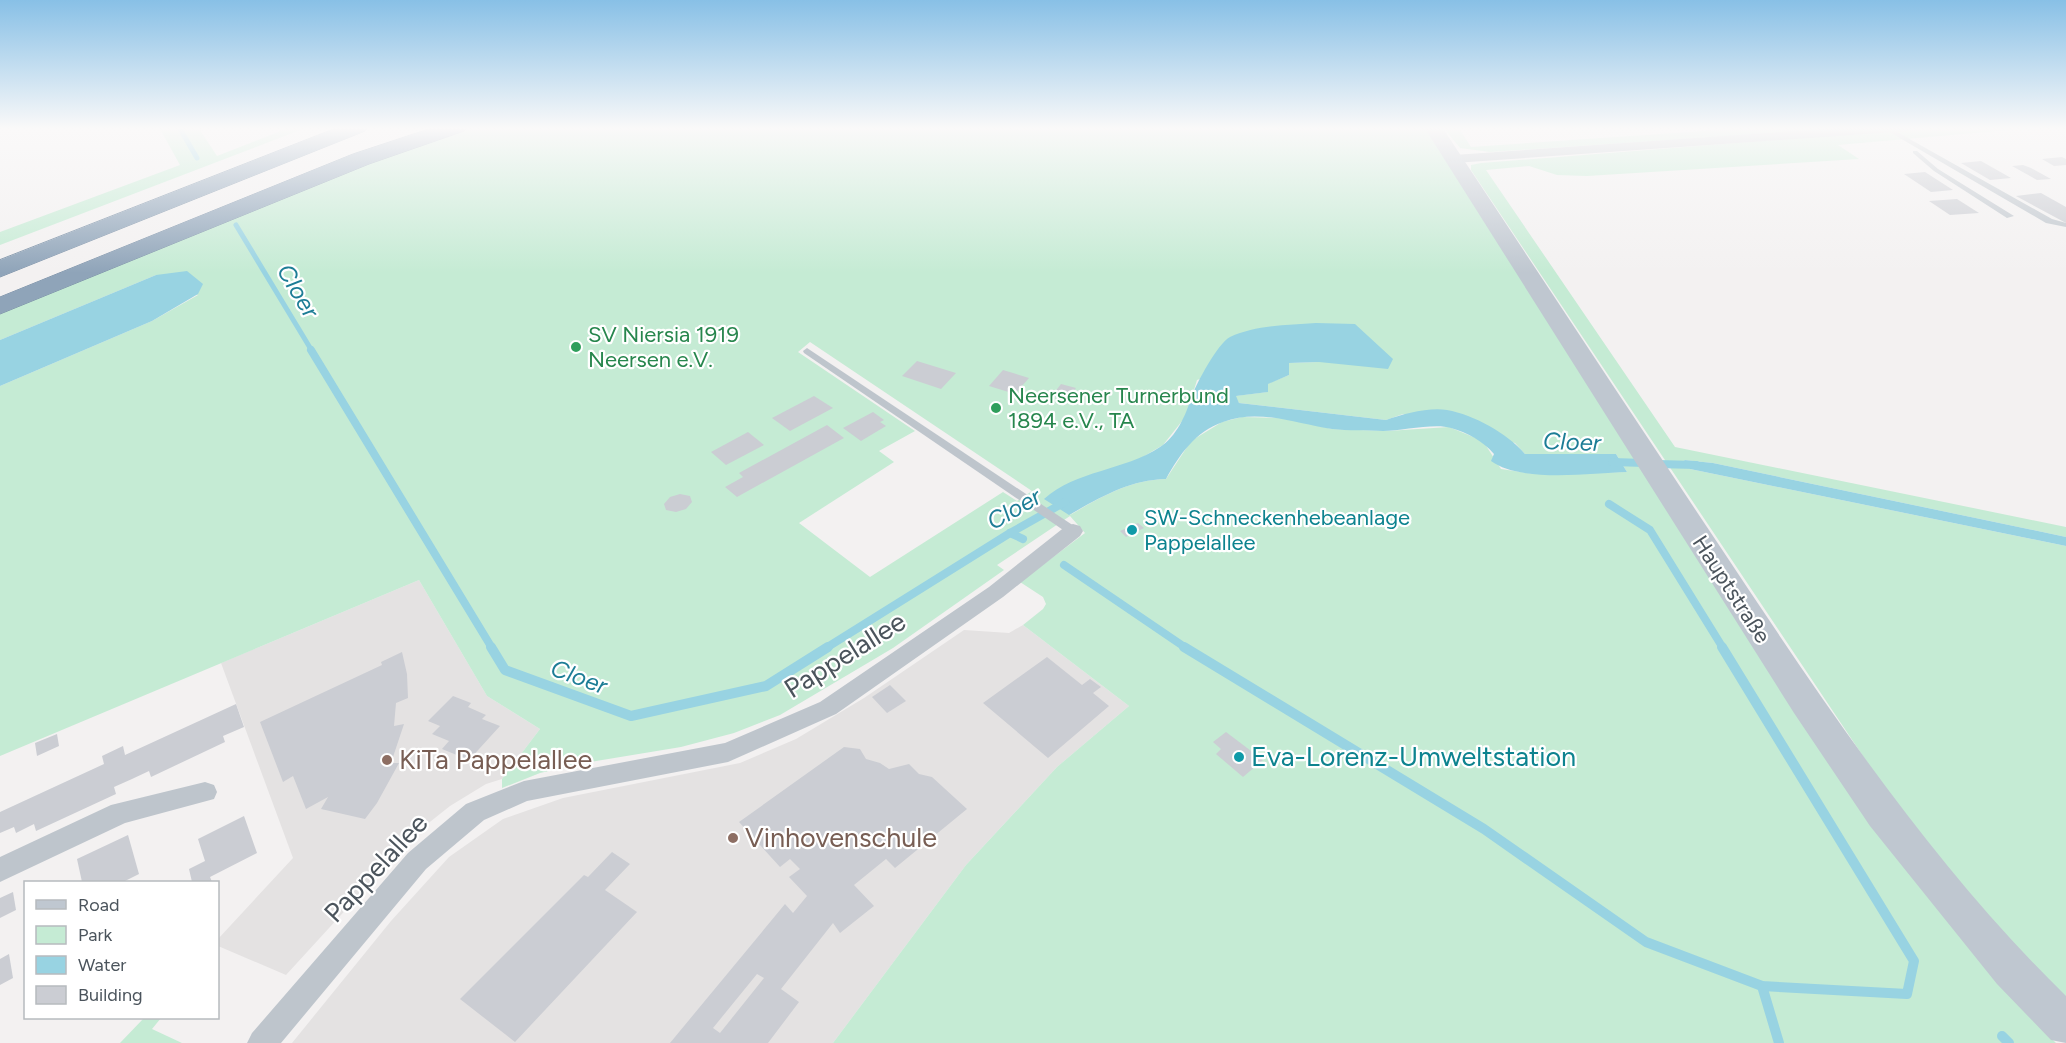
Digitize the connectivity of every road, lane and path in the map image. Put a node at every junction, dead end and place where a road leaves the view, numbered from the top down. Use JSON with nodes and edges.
{"nodes":[{"id":1,"x":194,"y":176,"type":"edge"},
{"id":2,"x":235,"y":176,"type":"edge"},
{"id":3,"x":273,"y":176,"type":"edge"},
{"id":4,"x":317,"y":176,"type":"edge"},
{"id":5,"x":318,"y":176,"type":"edge"},
{"id":6,"x":1465,"y":176,"type":"edge"},
{"id":7,"x":1945,"y":176,"type":"edge"},
{"id":8,"x":1967,"y":176,"type":"edge"},
{"id":9,"x":312,"y":178,"type":"junction"},
{"id":10,"x":2010,"y":216,"type":"dead end"},
{"id":11,"x":2066,"y":225,"type":"edge"},
{"id":12,"x":0,"y":252,"type":"edge"},
{"id":13,"x":0,"y":269,"type":"edge"},
{"id":14,"x":0,"y":286,"type":"edge"},
{"id":15,"x":0,"y":306,"type":"edge"},
{"id":16,"x":807,"y":351,"type":"dead end"},
{"id":17,"x":1073,"y":531,"type":"joint"},
{"id":18,"x":205,"y":792,"type":"dead end"},
{"id":19,"x":0,"y":870,"type":"edge"},
{"id":20,"x":2066,"y":1025,"type":"edge"},
{"id":21,"x":262,"y":1043,"type":"edge"}],
"edges":[{"from":1,"to":12,"type":"highway"},
{"from":2,"to":13,"type":"highway"},
{"from":3,"to":14,"type":"highway"},
{"from":4,"to":9,"type":"highway"},
{"from":5,"to":9,"type":"highway"},
{"from":6,"to":20,"type":"street","name":"Hauptstraße"},
{"from":7,"to":10,"type":"lane"},
{"from":8,"to":11,"type":"lane"},
{"from":9,"to":15,"type":"highway"},
{"from":16,"to":17,"type":"lane"},
{"from":17,"to":21,"type":"street","name":"Pappelallee"},
{"from":18,"to":19,"type":"street"}]}
